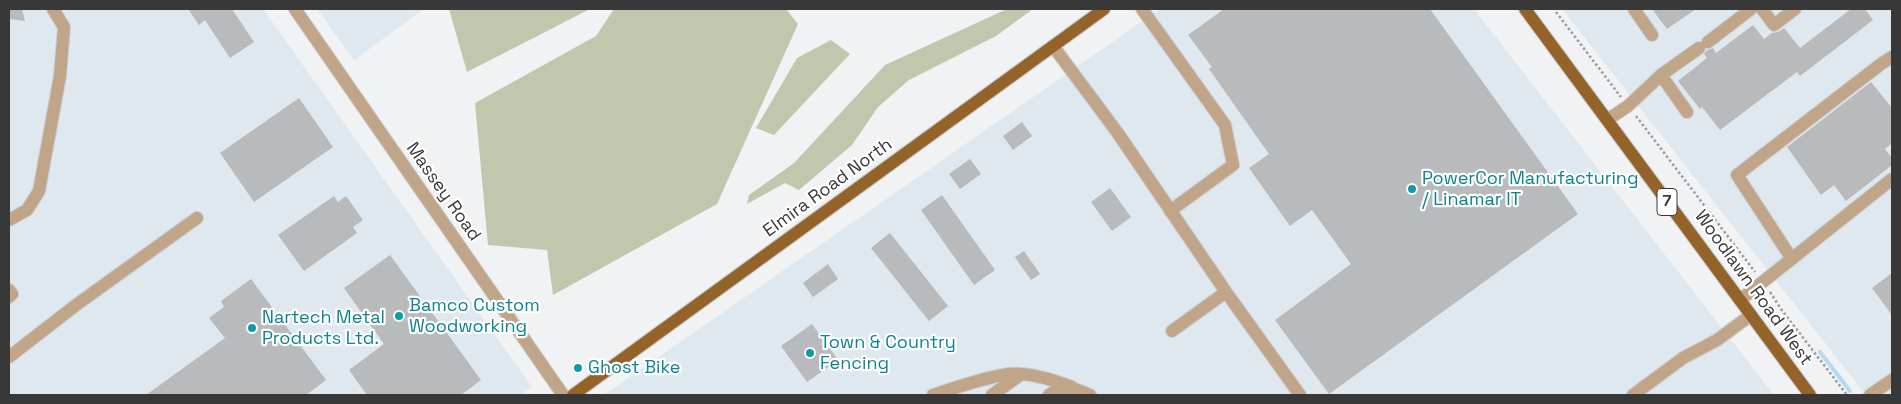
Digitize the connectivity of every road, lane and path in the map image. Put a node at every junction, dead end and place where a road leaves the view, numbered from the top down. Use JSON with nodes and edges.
{"nodes":[{"id":1,"x":53,"y":9,"type":"edge"},
{"id":2,"x":294,"y":9,"type":"edge"},
{"id":3,"x":1104,"y":9,"type":"edge"},
{"id":4,"x":1142,"y":9,"type":"edge"},
{"id":5,"x":1634,"y":9,"type":"edge"},
{"id":6,"x":1750,"y":9,"type":"edge"},
{"id":7,"x":1762,"y":9,"type":"edge"},
{"id":8,"x":1795,"y":9,"type":"edge"},
{"id":9,"x":1531,"y":11,"type":"edge"},
{"id":10,"x":1556,"y":12,"type":"dead end"},
{"id":11,"x":1652,"y":35,"type":"dead end"},
{"id":12,"x":1053,"y":46,"type":"junction"},
{"id":13,"x":1892,"y":57,"type":"edge"},
{"id":14,"x":1661,"y":75,"type":"junction"},
{"id":15,"x":1628,"y":106,"type":"junction"},
{"id":16,"x":1687,"y":112,"type":"dead end"},
{"id":17,"x":1607,"y":120,"type":"junction"},
{"id":18,"x":1892,"y":179,"type":"edge"},
{"id":19,"x":1170,"y":211,"type":"junction"},
{"id":20,"x":197,"y":218,"type":"dead end"},
{"id":21,"x":9,"y":220,"type":"edge"},
{"id":22,"x":1792,"y":259,"type":"junction"},
{"id":23,"x":1762,"y":282,"type":"junction"},
{"id":24,"x":9,"y":290,"type":"edge"},
{"id":25,"x":1226,"y":292,"type":"junction"},
{"id":26,"x":9,"y":297,"type":"edge"},
{"id":27,"x":1740,"y":300,"type":"junction"},
{"id":28,"x":1751,"y":315,"type":"junction"},
{"id":29,"x":1172,"y":331,"type":"dead end"},
{"id":30,"x":9,"y":357,"type":"edge"},
{"id":31,"x":1020,"y":375,"type":"junction"},
{"id":32,"x":1892,"y":380,"type":"edge"},
{"id":33,"x":1072,"y":387,"type":"junction"},
{"id":34,"x":563,"y":395,"type":"edge"},
{"id":35,"x":572,"y":395,"type":"edge"},
{"id":36,"x":934,"y":395,"type":"edge"},
{"id":37,"x":992,"y":395,"type":"edge"},
{"id":38,"x":1049,"y":395,"type":"edge"},
{"id":39,"x":1090,"y":395,"type":"edge"},
{"id":40,"x":1300,"y":395,"type":"edge"},
{"id":41,"x":1633,"y":395,"type":"edge"},
{"id":42,"x":1810,"y":395,"type":"edge"},
{"id":43,"x":1847,"y":395,"type":"edge"},
{"id":44,"x":1870,"y":395,"type":"edge"}],
"edges":[{"from":1,"to":21,"type":"street"},
{"from":2,"to":34,"type":"street","name":"Massey Road"},
{"from":3,"to":12,"type":"main road","name":"Elmira Road North"},
{"from":4,"to":19,"type":"street"},
{"from":5,"to":11,"type":"street"},
{"from":6,"to":14,"type":"street"},
{"from":7,"to":8,"type":"street"},
{"from":9,"to":17,"type":"main road","name":"Woodlawn Road West","number":"7"},
{"from":10,"to":15,"type":"path"},
{"from":12,"to":19,"type":"street"},
{"from":12,"to":35,"type":"main road","name":"Elmira Road North"},
{"from":13,"to":22,"type":"street"},
{"from":14,"to":15,"type":"street"},
{"from":14,"to":16,"type":"street"},
{"from":15,"to":17,"type":"street"},
{"from":15,"to":23,"type":"path"},
{"from":17,"to":27,"type":"main road","name":"Woodlawn Road West","number":"7"},
{"from":18,"to":22,"type":"street"},
{"from":19,"to":25,"type":"street"},
{"from":20,"to":30,"type":"street"},
{"from":22,"to":23,"type":"street"},
{"from":23,"to":27,"type":"street"},
{"from":23,"to":43,"type":"path"},
{"from":24,"to":26,"type":"street"},
{"from":25,"to":29,"type":"street"},
{"from":25,"to":40,"type":"street"},
{"from":27,"to":28,"type":"main road","name":"Woodlawn Road West","number":"7"},
{"from":28,"to":41,"type":"street"},
{"from":28,"to":42,"type":"main road","name":"Woodlawn Road West","number":"7"},
{"from":31,"to":33,"type":"street"},
{"from":31,"to":36,"type":"street"},
{"from":31,"to":37,"type":"street"},
{"from":32,"to":44,"type":"street"},
{"from":33,"to":38,"type":"street"},
{"from":33,"to":39,"type":"street"}]}
